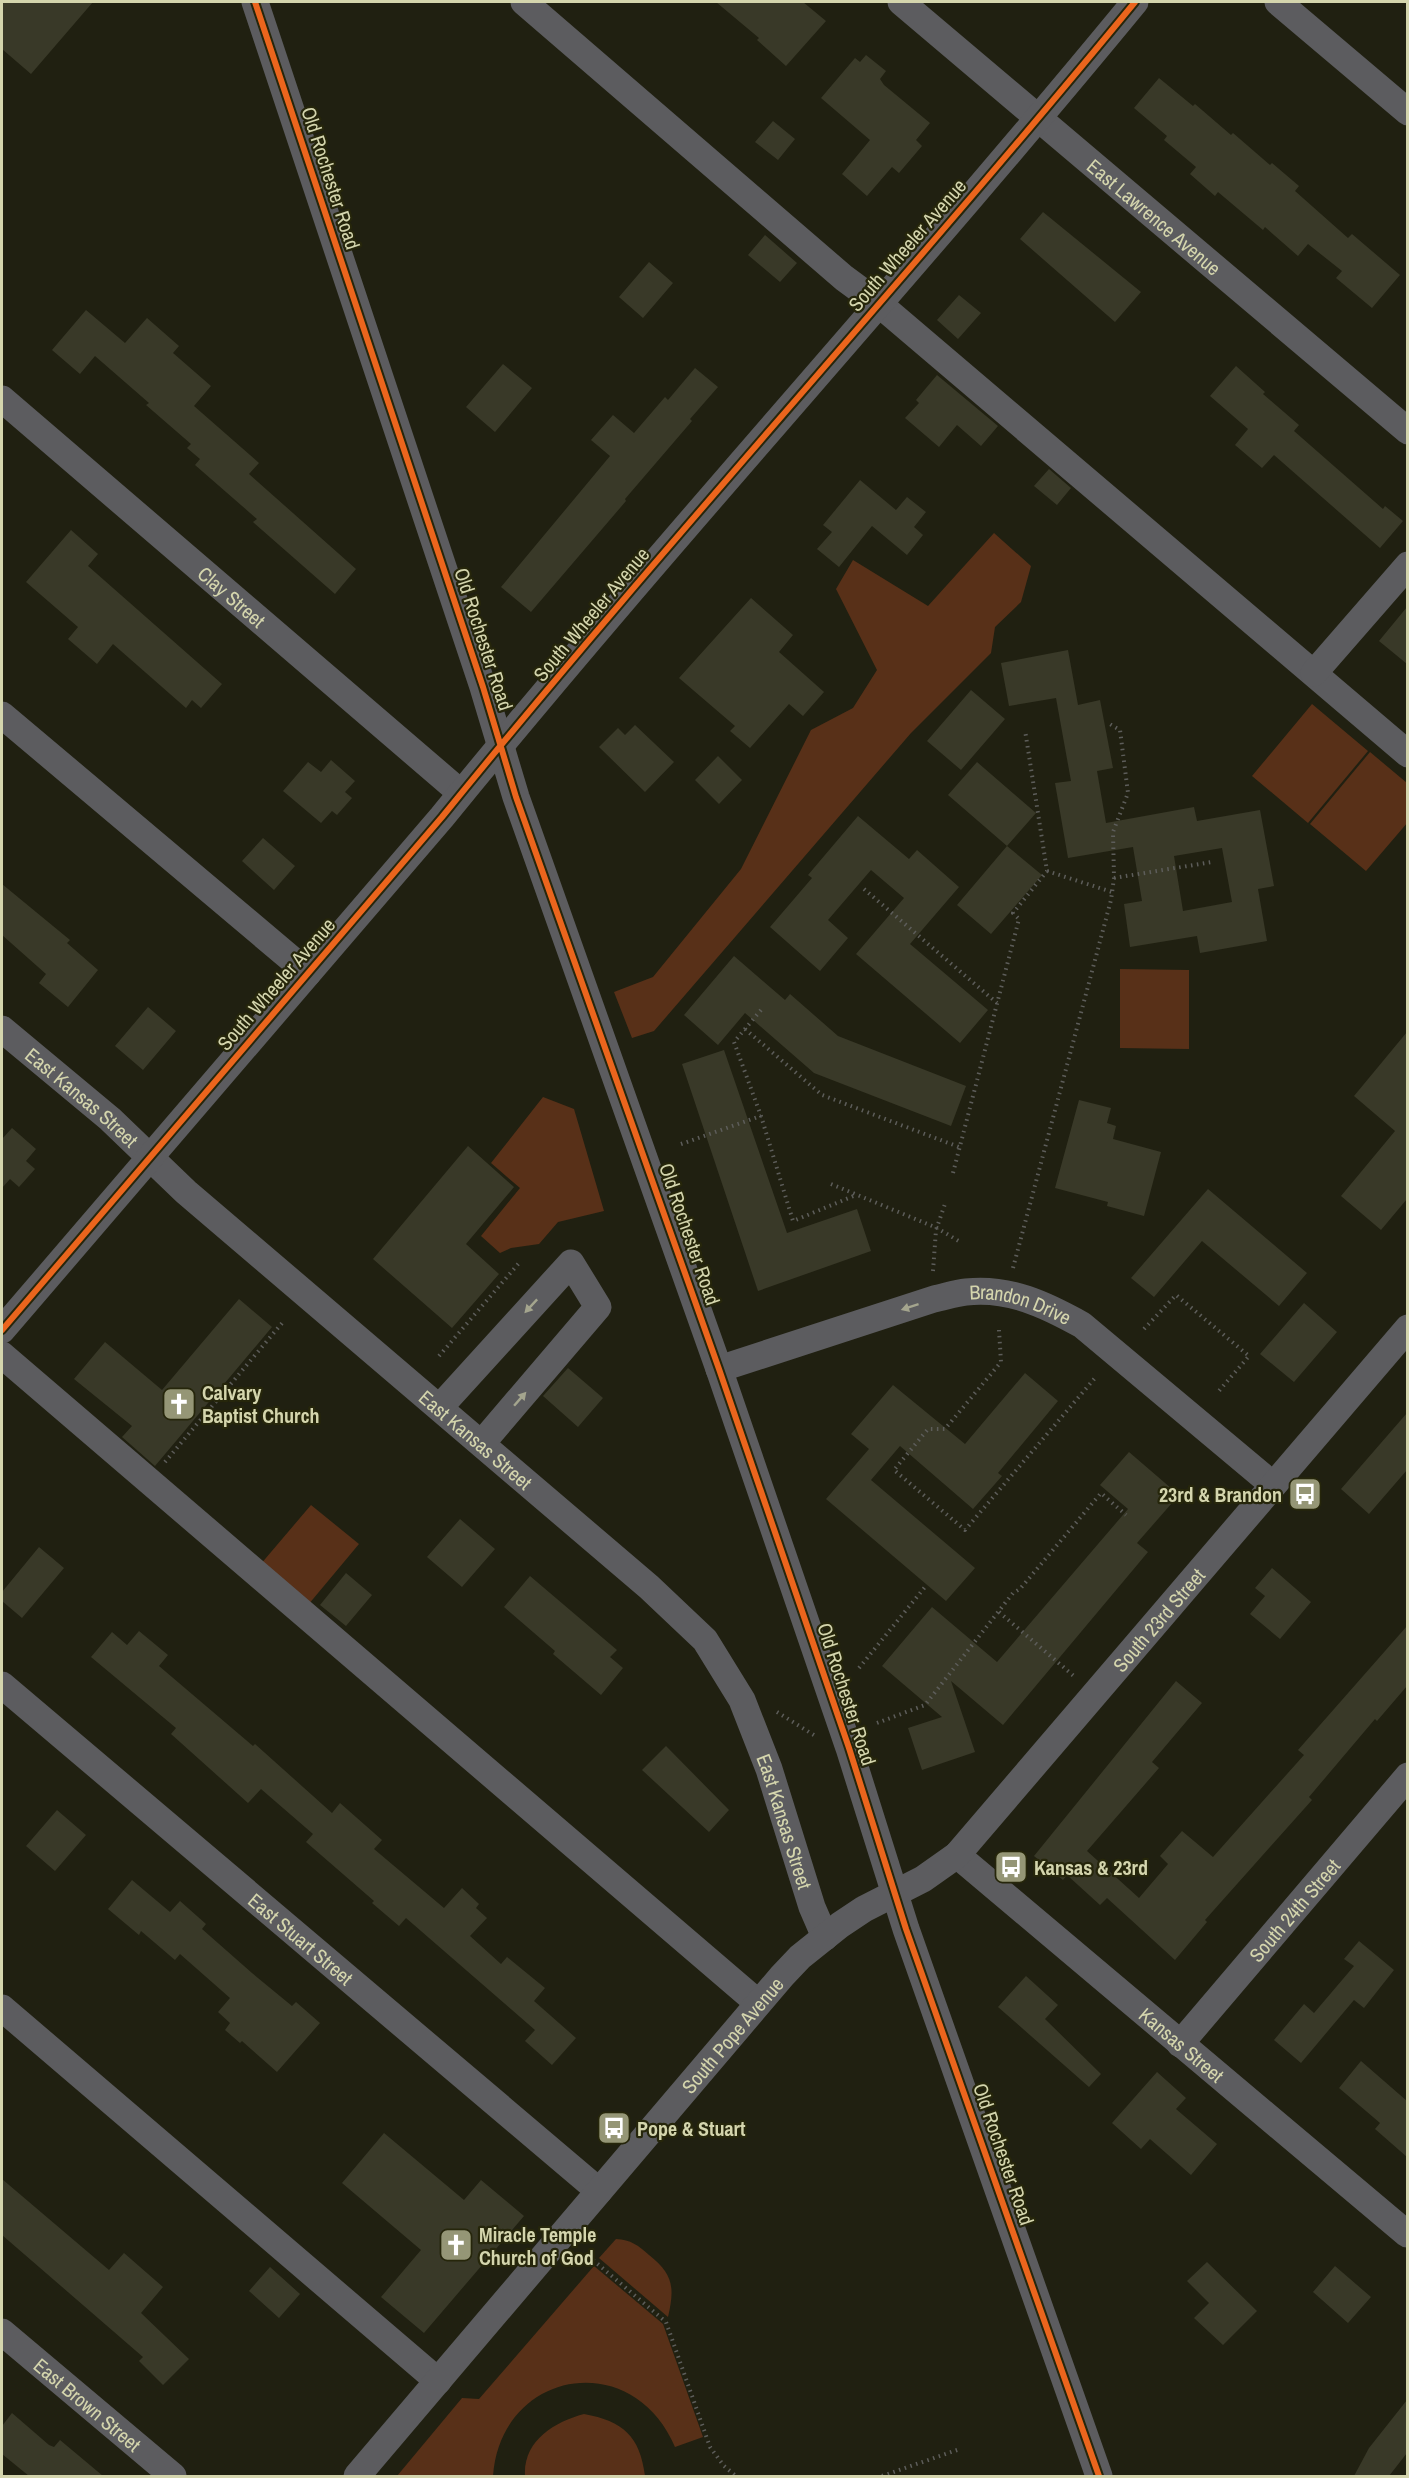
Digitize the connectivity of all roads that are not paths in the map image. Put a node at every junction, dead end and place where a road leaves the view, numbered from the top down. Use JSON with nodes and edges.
{"nodes":[{"id":1,"x":255,"y":2,"type":"edge"},
{"id":2,"x":524,"y":2,"type":"edge"},
{"id":3,"x":901,"y":2,"type":"edge"},
{"id":4,"x":1135,"y":2,"type":"edge"},
{"id":5,"x":1278,"y":2,"type":"edge"},
{"id":6,"x":1407,"y":112,"type":"edge"},
{"id":7,"x":1039,"y":118,"type":"junction"},
{"id":8,"x":878,"y":303,"type":"junction"},
{"id":9,"x":2,"y":399,"type":"edge"},
{"id":10,"x":1407,"y":431,"type":"edge"},
{"id":11,"x":1407,"y":565,"type":"edge"},
{"id":12,"x":1314,"y":673,"type":"junction"},
{"id":13,"x":2,"y":715,"type":"edge"},
{"id":14,"x":501,"y":743,"type":"junction"},
{"id":15,"x":1407,"y":754,"type":"edge"},
{"id":16,"x":461,"y":792,"type":"junction"},
{"id":17,"x":308,"y":973,"type":"junction"},
{"id":18,"x":2,"y":1029,"type":"edge"},
{"id":19,"x":149,"y":1157,"type":"junction"},
{"id":20,"x":1407,"y":1328,"type":"edge"},
{"id":21,"x":2,"y":1330,"type":"edge"},
{"id":22,"x":2,"y":1356,"type":"edge"},
{"id":23,"x":719,"y":1369,"type":"junction"},
{"id":24,"x":440,"y":1407,"type":"junction"},
{"id":25,"x":482,"y":1443,"type":"junction"},
{"id":26,"x":1273,"y":1485,"type":"junction"},
{"id":27,"x":2,"y":1685,"type":"edge"},
{"id":28,"x":1407,"y":1776,"type":"edge"},
{"id":29,"x":957,"y":1855,"type":"junction"},
{"id":30,"x":895,"y":1893,"type":"junction"},
{"id":31,"x":825,"y":1937,"type":"junction"},
{"id":32,"x":758,"y":2003,"type":"junction"},
{"id":33,"x":2,"y":2008,"type":"edge"},
{"id":34,"x":1180,"y":2044,"type":"junction"},
{"id":35,"x":599,"y":2191,"type":"junction"},
{"id":36,"x":1407,"y":2234,"type":"edge"},
{"id":37,"x":2,"y":2332,"type":"edge"},
{"id":38,"x":438,"y":2381,"type":"junction"},
{"id":39,"x":173,"y":2476,"type":"edge"},
{"id":40,"x":357,"y":2476,"type":"edge"},
{"id":41,"x":1099,"y":2476,"type":"edge"}],
"edges":[{"from":1,"to":14,"type":"street","name":"Old Rochester Road"},
{"from":2,"to":8,"type":"street"},
{"from":3,"to":7,"type":"street","name":"East Lawrence Avenue"},
{"from":4,"to":7,"type":"street","name":"South Wheeler Avenue"},
{"from":5,"to":6,"type":"street"},
{"from":7,"to":8,"type":"street","name":"South Wheeler Avenue"},
{"from":7,"to":10,"type":"street","name":"East Lawrence Avenue"},
{"from":8,"to":12,"type":"street"},
{"from":8,"to":14,"type":"street","name":"South Wheeler Avenue"},
{"from":9,"to":16,"type":"street","name":"Clay Street"},
{"from":11,"to":12,"type":"street"},
{"from":12,"to":15,"type":"street"},
{"from":13,"to":17,"type":"street"},
{"from":14,"to":16,"type":"street","name":"South Wheeler Avenue"},
{"from":14,"to":23,"type":"street","name":"Old Rochester Road"},
{"from":16,"to":17,"type":"street","name":"South Wheeler Avenue"},
{"from":17,"to":19,"type":"street","name":"South Wheeler Avenue"},
{"from":18,"to":19,"type":"street","name":"East Kansas Street"},
{"from":19,"to":21,"type":"street","name":"South Wheeler Avenue"},
{"from":19,"to":24,"type":"street","name":"East Kansas Street"},
{"from":20,"to":26,"type":"street","name":"South 23rd Street"},
{"from":22,"to":32,"type":"street"},
{"from":26,"to":23,"type":"street","name":"Brandon Drive","one_way":true},
{"from":23,"to":30,"type":"street","name":"Old Rochester Road"},
{"from":24,"to":25,"type":"street","name":"East Kansas Street"},
{"from":25,"to":24,"type":"street","one_way":true},
{"from":25,"to":31,"type":"street","name":"East Kansas Street"},
{"from":26,"to":29,"type":"street","name":"South 23rd Street"},
{"from":27,"to":35,"type":"street","name":"East Stuart Street"},
{"from":28,"to":34,"type":"street","name":"South 24th Street"},
{"from":29,"to":30,"type":"street","name":"South 23rd Street"},
{"from":29,"to":34,"type":"street","name":"Kansas Street"},
{"from":30,"to":31,"type":"street","name":"South Pope Avenue"},
{"from":30,"to":41,"type":"street","name":"Old Rochester Road"},
{"from":31,"to":32,"type":"street","name":"South Pope Avenue"},
{"from":32,"to":35,"type":"street","name":"South Pope Avenue"},
{"from":33,"to":38,"type":"street"},
{"from":34,"to":36,"type":"street","name":"Kansas Street"},
{"from":35,"to":38,"type":"street","name":"South Pope Avenue"},
{"from":37,"to":39,"type":"street","name":"East Brown Street"},
{"from":38,"to":40,"type":"street","name":"South Pope Avenue"}]}
